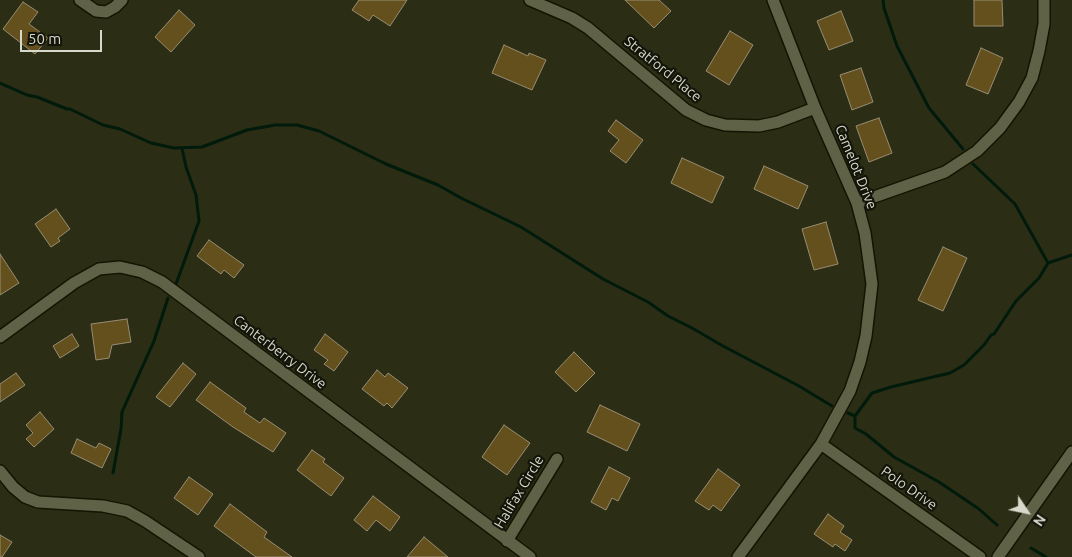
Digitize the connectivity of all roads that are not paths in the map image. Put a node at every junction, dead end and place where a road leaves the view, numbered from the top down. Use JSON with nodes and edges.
{"nodes":[{"id":1,"x":80,"y":0,"type":"edge"},
{"id":2,"x":122,"y":0,"type":"edge"},
{"id":3,"x":530,"y":0,"type":"edge"},
{"id":4,"x":774,"y":0,"type":"edge"},
{"id":5,"x":1044,"y":0,"type":"edge"},
{"id":6,"x":815,"y":108,"type":"junction"},
{"id":7,"x":857,"y":203,"type":"junction"},
{"id":8,"x":0,"y":337,"type":"edge"},
{"id":9,"x":821,"y":444,"type":"junction"},
{"id":10,"x":1072,"y":452,"type":"edge"},
{"id":11,"x":557,"y":459,"type":"dead end"},
{"id":12,"x":0,"y":471,"type":"edge"},
{"id":13,"x":507,"y":541,"type":"junction"},
{"id":14,"x":198,"y":557,"type":"edge"},
{"id":15,"x":530,"y":557,"type":"edge"},
{"id":16,"x":738,"y":557,"type":"edge"},
{"id":17,"x":980,"y":557,"type":"edge"},
{"id":18,"x":998,"y":557,"type":"edge"}],
"edges":[{"from":1,"to":2,"type":"street"},
{"from":3,"to":6,"type":"street","name":"Stratford Place"},
{"from":4,"to":6,"type":"street","name":"Camelot Drive"},
{"from":5,"to":7,"type":"street"},
{"from":6,"to":7,"type":"street","name":"Camelot Drive"},
{"from":7,"to":9,"type":"street","name":"Camelot Drive"},
{"from":8,"to":13,"type":"street","name":"Canterberry Drive"},
{"from":9,"to":16,"type":"street","name":"Camelot Drive"},
{"from":9,"to":17,"type":"street","name":"Polo Drive"},
{"from":10,"to":18,"type":"street"},
{"from":11,"to":13,"type":"street","name":"Halifax Circle"},
{"from":12,"to":14,"type":"street"},
{"from":13,"to":15,"type":"street","name":"Canterberry Drive"}]}
